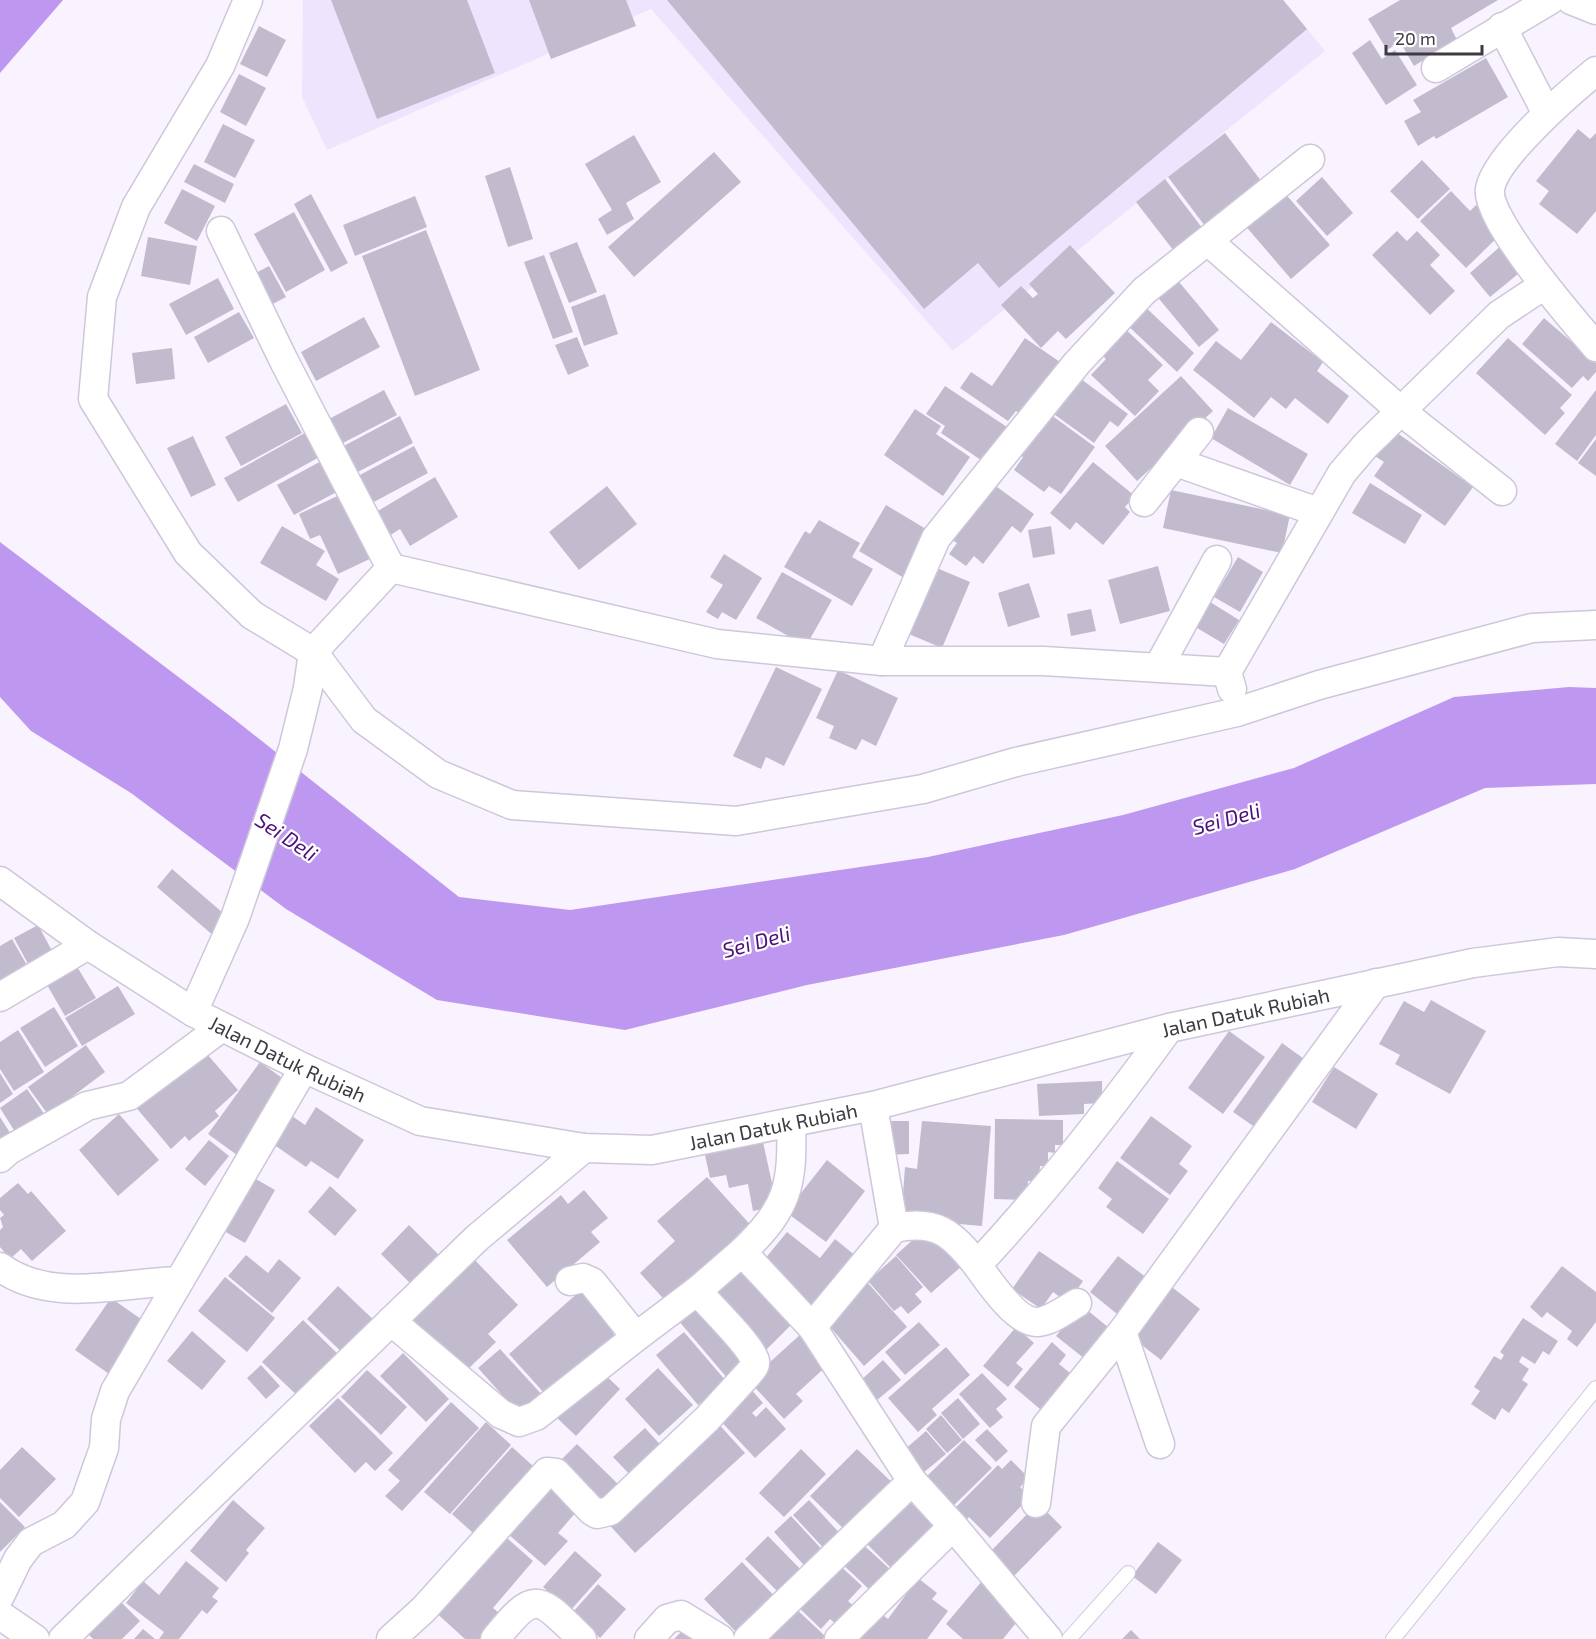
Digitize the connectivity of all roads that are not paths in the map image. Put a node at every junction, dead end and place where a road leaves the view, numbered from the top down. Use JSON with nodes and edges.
{"nodes":[{"id":1,"x":248,"y":0,"type":"edge"},
{"id":2,"x":1550,"y":0,"type":"edge"},
{"id":3,"x":1570,"y":0,"type":"edge"},
{"id":4,"x":1596,"y":10,"type":"edge"},
{"id":5,"x":1502,"y":27,"type":"junction"},
{"id":6,"x":1436,"y":68,"type":"dead end"},
{"id":7,"x":1596,"y":71,"type":"edge"},
{"id":8,"x":1546,"y":112,"type":"junction"},
{"id":9,"x":1310,"y":159,"type":"dead end"},
{"id":10,"x":220,"y":231,"type":"dead end"},
{"id":11,"x":1208,"y":241,"type":"junction"},
{"id":12,"x":1544,"y":285,"type":"junction"},
{"id":13,"x":1596,"y":347,"type":"edge"},
{"id":14,"x":1402,"y":412,"type":"junction"},
{"id":15,"x":1199,"y":432,"type":"dead end"},
{"id":16,"x":1176,"y":462,"type":"junction"},
{"id":17,"x":1502,"y":491,"type":"dead end"},
{"id":18,"x":1144,"y":502,"type":"dead end"},
{"id":19,"x":1318,"y":512,"type":"junction"},
{"id":20,"x":1217,"y":560,"type":"dead end"},
{"id":21,"x":391,"y":568,"type":"junction"},
{"id":22,"x":1596,"y":625,"type":"edge"},
{"id":23,"x":313,"y":652,"type":"junction"},
{"id":24,"x":882,"y":661,"type":"junction"},
{"id":25,"x":1159,"y":666,"type":"junction"},
{"id":26,"x":1227,"y":672,"type":"junction"},
{"id":27,"x":1237,"y":712,"type":"junction"},
{"id":28,"x":0,"y":881,"type":"edge"},
{"id":29,"x":88,"y":945,"type":"junction"},
{"id":30,"x":1596,"y":954,"type":"edge"},
{"id":31,"x":1376,"y":983,"type":"junction"},
{"id":32,"x":0,"y":997,"type":"edge"},
{"id":33,"x":193,"y":1012,"type":"junction"},
{"id":34,"x":222,"y":1027,"type":"junction"},
{"id":35,"x":1169,"y":1028,"type":"junction"},
{"id":36,"x":304,"y":1068,"type":"junction"},
{"id":37,"x":873,"y":1106,"type":"junction"},
{"id":38,"x":791,"y":1123,"type":"junction"},
{"id":39,"x":584,"y":1148,"type":"junction"},
{"id":40,"x":0,"y":1158,"type":"edge"},
{"id":41,"x":894,"y":1228,"type":"junction"},
{"id":42,"x":742,"y":1252,"type":"junction"},
{"id":43,"x":977,"y":1265,"type":"junction"},
{"id":44,"x":0,"y":1267,"type":"edge"},
{"id":45,"x":178,"y":1281,"type":"junction"},
{"id":46,"x":570,"y":1281,"type":"dead end"},
{"id":47,"x":697,"y":1291,"type":"junction"},
{"id":48,"x":1077,"y":1303,"type":"dead end"},
{"id":49,"x":391,"y":1321,"type":"junction"},
{"id":50,"x":812,"y":1327,"type":"junction"},
{"id":51,"x":1122,"y":1332,"type":"junction"},
{"id":52,"x":636,"y":1336,"type":"junction"},
{"id":53,"x":1596,"y":1388,"type":"edge"},
{"id":54,"x":1160,"y":1444,"type":"dead end"},
{"id":55,"x":912,"y":1481,"type":"junction"},
{"id":56,"x":1036,"y":1503,"type":"dead end"},
{"id":57,"x":952,"y":1526,"type":"junction"},
{"id":58,"x":1128,"y":1573,"type":"dead end"},
{"id":59,"x":0,"y":1596,"type":"edge"},
{"id":60,"x":0,"y":1615,"type":"edge"},
{"id":61,"x":34,"y":1639,"type":"edge"},
{"id":62,"x":63,"y":1639,"type":"edge"},
{"id":63,"x":391,"y":1639,"type":"edge"},
{"id":64,"x":495,"y":1639,"type":"edge"},
{"id":65,"x":582,"y":1639,"type":"edge"},
{"id":66,"x":649,"y":1639,"type":"edge"},
{"id":67,"x":720,"y":1639,"type":"edge"},
{"id":68,"x":748,"y":1639,"type":"edge"},
{"id":69,"x":839,"y":1639,"type":"edge"},
{"id":70,"x":1048,"y":1639,"type":"edge"},
{"id":71,"x":1070,"y":1639,"type":"edge"},
{"id":72,"x":1393,"y":1639,"type":"edge"}],
"edges":[{"from":1,"to":23,"type":"street"},
{"from":2,"to":5,"type":"street"},
{"from":3,"to":4,"type":"street"},
{"from":5,"to":6,"type":"street"},
{"from":5,"to":8,"type":"street"},
{"from":7,"to":8,"type":"street"},
{"from":8,"to":12,"type":"street"},
{"from":9,"to":11,"type":"street"},
{"from":10,"to":21,"type":"street"},
{"from":11,"to":14,"type":"street"},
{"from":11,"to":24,"type":"street"},
{"from":12,"to":13,"type":"street"},
{"from":12,"to":14,"type":"street"},
{"from":14,"to":17,"type":"street"},
{"from":14,"to":19,"type":"street"},
{"from":15,"to":16,"type":"street"},
{"from":16,"to":18,"type":"street"},
{"from":16,"to":19,"type":"street"},
{"from":19,"to":26,"type":"street"},
{"from":20,"to":25,"type":"street"},
{"from":21,"to":23,"type":"street"},
{"from":21,"to":24,"type":"street"},
{"from":22,"to":27,"type":"street"},
{"from":23,"to":27,"type":"street"},
{"from":23,"to":33,"type":"street"},
{"from":24,"to":25,"type":"street"},
{"from":25,"to":26,"type":"street"},
{"from":26,"to":27,"type":"street"},
{"from":28,"to":29,"type":"street","name":"Jalan Datuk Rubiah"},
{"from":29,"to":32,"type":"street"},
{"from":29,"to":33,"type":"street","name":"Jalan Datuk Rubiah"},
{"from":30,"to":31,"type":"street","name":"Jalan Datuk Rubiah"},
{"from":31,"to":35,"type":"street","name":"Jalan Datuk Rubiah"},
{"from":31,"to":51,"type":"street"},
{"from":33,"to":34,"type":"street","name":"Jalan Datuk Rubiah"},
{"from":34,"to":36,"type":"street","name":"Jalan Datuk Rubiah"},
{"from":34,"to":40,"type":"street"},
{"from":35,"to":37,"type":"street","name":"Jalan Datuk Rubiah"},
{"from":35,"to":43,"type":"street"},
{"from":36,"to":39,"type":"street","name":"Jalan Datuk Rubiah"},
{"from":36,"to":45,"type":"street"},
{"from":37,"to":38,"type":"street","name":"Jalan Datuk Rubiah"},
{"from":37,"to":41,"type":"street"},
{"from":38,"to":39,"type":"street","name":"Jalan Datuk Rubiah"},
{"from":38,"to":42,"type":"street"},
{"from":39,"to":49,"type":"street"},
{"from":41,"to":43,"type":"street"},
{"from":41,"to":50,"type":"street"},
{"from":42,"to":47,"type":"street"},
{"from":42,"to":50,"type":"street"},
{"from":43,"to":48,"type":"street"},
{"from":44,"to":45,"type":"street"},
{"from":45,"to":59,"type":"street"},
{"from":46,"to":52,"type":"street"},
{"from":47,"to":52,"type":"street"},
{"from":47,"to":63,"type":"street"},
{"from":49,"to":52,"type":"street"},
{"from":49,"to":62,"type":"street"},
{"from":50,"to":55,"type":"street"},
{"from":51,"to":54,"type":"street"},
{"from":51,"to":56,"type":"street"},
{"from":53,"to":72,"type":"lane"},
{"from":55,"to":57,"type":"street"},
{"from":55,"to":68,"type":"street"},
{"from":57,"to":69,"type":"street"},
{"from":57,"to":70,"type":"street"},
{"from":58,"to":71,"type":"lane"},
{"from":60,"to":61,"type":"street"},
{"from":64,"to":65,"type":"street"},
{"from":66,"to":67,"type":"street"}]}
